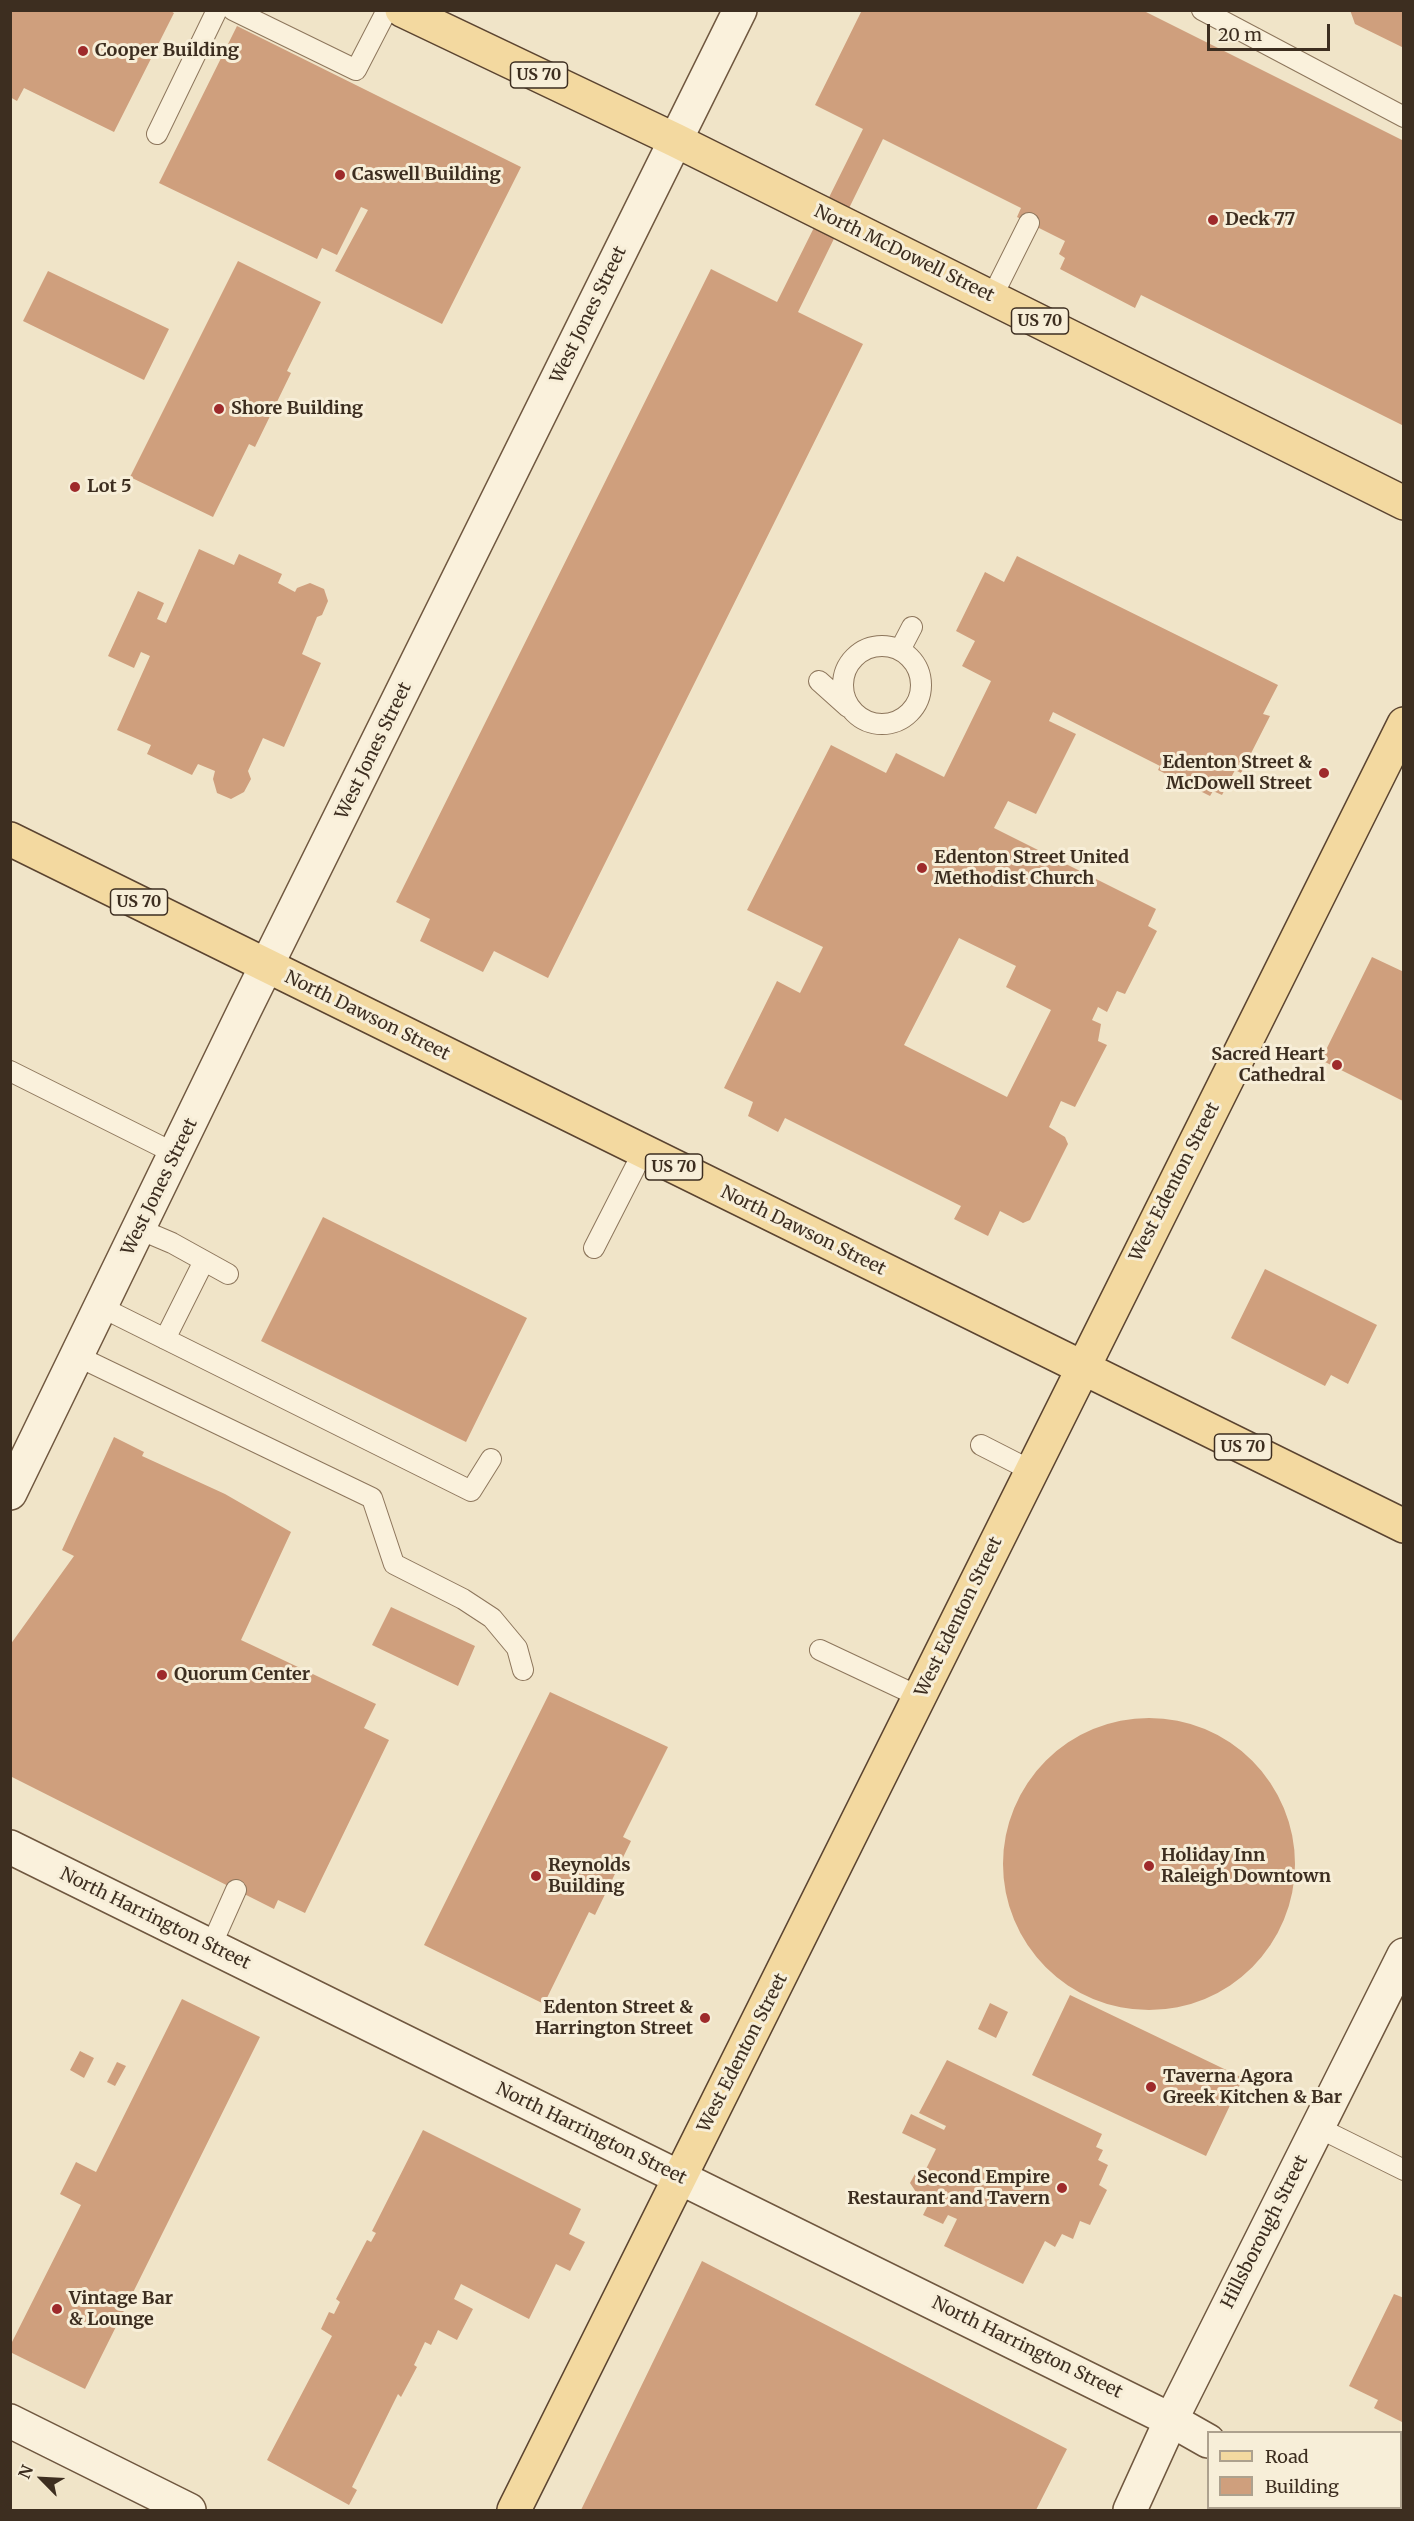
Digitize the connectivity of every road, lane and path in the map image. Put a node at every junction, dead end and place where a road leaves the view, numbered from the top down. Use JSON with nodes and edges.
{"nodes":[{"id":1,"x":217,"y":10,"type":"edge"},
{"id":2,"x":234,"y":10,"type":"edge"},
{"id":3,"x":387,"y":10,"type":"edge"},
{"id":4,"x":402,"y":10,"type":"edge"},
{"id":5,"x":741,"y":10,"type":"edge"},
{"id":6,"x":1202,"y":10,"type":"edge"},
{"id":7,"x":1404,"y":117,"type":"edge"},
{"id":8,"x":157,"y":134,"type":"dead end"},
{"id":9,"x":675,"y":140,"type":"junction"},
{"id":10,"x":1029,"y":223,"type":"dead end"},
{"id":11,"x":992,"y":297,"type":"junction"},
{"id":12,"x":1404,"y":503,"type":"edge"},
{"id":13,"x":912,"y":627,"type":"dead end"},
{"id":14,"x":900,"y":650,"type":"junction"},
{"id":15,"x":819,"y":681,"type":"dead end"},
{"id":16,"x":853,"y":711,"type":"junction"},
{"id":17,"x":1404,"y":724,"type":"edge"},
{"id":18,"x":10,"y":839,"type":"edge"},
{"id":19,"x":267,"y":967,"type":"junction"},
{"id":20,"x":10,"y":1071,"type":"edge"},
{"id":21,"x":643,"y":1152,"type":"junction"},
{"id":22,"x":176,"y":1154,"type":"junction"},
{"id":23,"x":139,"y":1229,"type":"junction"},
{"id":24,"x":594,"y":1248,"type":"dead end"},
{"id":25,"x":204,"y":1261,"type":"junction"},
{"id":26,"x":228,"y":1274,"type":"dead end"},
{"id":27,"x":101,"y":1307,"type":"junction"},
{"id":28,"x":165,"y":1339,"type":"junction"},
{"id":29,"x":77,"y":1356,"type":"junction"},
{"id":30,"x":1082,"y":1368,"type":"junction"},
{"id":31,"x":981,"y":1445,"type":"dead end"},
{"id":32,"x":491,"y":1459,"type":"dead end"},
{"id":33,"x":1032,"y":1471,"type":"junction"},
{"id":34,"x":10,"y":1492,"type":"edge"},
{"id":35,"x":1404,"y":1526,"type":"edge"},
{"id":36,"x":820,"y":1650,"type":"dead end"},
{"id":37,"x":523,"y":1670,"type":"dead end"},
{"id":38,"x":920,"y":1696,"type":"junction"},
{"id":39,"x":10,"y":1847,"type":"edge"},
{"id":40,"x":236,"y":1890,"type":"dead end"},
{"id":41,"x":211,"y":1946,"type":"junction"},
{"id":42,"x":1404,"y":1955,"type":"edge"},
{"id":43,"x":1317,"y":2127,"type":"junction"},
{"id":44,"x":1404,"y":2170,"type":"edge"},
{"id":45,"x":679,"y":2178,"type":"junction"},
{"id":46,"x":1171,"y":2420,"type":"junction"},
{"id":47,"x":10,"y":2421,"type":"edge"},
{"id":48,"x":1207,"y":2440,"type":"edge"},
{"id":49,"x":189,"y":2511,"type":"edge"},
{"id":50,"x":514,"y":2511,"type":"edge"},
{"id":51,"x":1130,"y":2511,"type":"edge"}],
"edges":[{"from":1,"to":8,"type":"lane"},
{"from":2,"to":3,"type":"lane"},
{"from":4,"to":9,"type":"main road","name":"North McDowell Street","number":"US 70"},
{"from":5,"to":9,"type":"street","name":"West Jones Street"},
{"from":6,"to":7,"type":"lane"},
{"from":9,"to":11,"type":"main road","name":"North McDowell Street","number":"US 70"},
{"from":9,"to":19,"type":"street","name":"West Jones Street"},
{"from":10,"to":11,"type":"lane"},
{"from":11,"to":12,"type":"main road","name":"North McDowell Street","number":"US 70"},
{"from":13,"to":14,"type":"lane"},
{"from":14,"to":16,"type":"lane"},
{"from":14,"to":16,"type":"lane"},
{"from":15,"to":16,"type":"lane"},
{"from":17,"to":30,"type":"main road","name":"West Edenton Street"},
{"from":18,"to":19,"type":"main road","name":"North Dawson Street","number":"US 70"},
{"from":19,"to":21,"type":"main road","name":"North Dawson Street","number":"US 70"},
{"from":19,"to":22,"type":"street","name":"West Jones Street"},
{"from":20,"to":22,"type":"lane"},
{"from":21,"to":24,"type":"lane"},
{"from":21,"to":30,"type":"main road","name":"North Dawson Street","number":"US 70"},
{"from":22,"to":23,"type":"street","name":"West Jones Street"},
{"from":23,"to":25,"type":"lane"},
{"from":23,"to":27,"type":"street","name":"West Jones Street"},
{"from":25,"to":26,"type":"lane"},
{"from":25,"to":28,"type":"lane"},
{"from":27,"to":28,"type":"lane"},
{"from":27,"to":29,"type":"street","name":"West Jones Street"},
{"from":28,"to":32,"type":"lane"},
{"from":29,"to":34,"type":"street","name":"West Jones Street"},
{"from":29,"to":37,"type":"lane"},
{"from":30,"to":33,"type":"main road","name":"West Edenton Street"},
{"from":30,"to":35,"type":"main road","name":"North Dawson Street","number":"US 70"},
{"from":31,"to":33,"type":"lane"},
{"from":33,"to":38,"type":"main road","name":"West Edenton Street"},
{"from":36,"to":38,"type":"lane"},
{"from":38,"to":45,"type":"main road","name":"West Edenton Street"},
{"from":39,"to":41,"type":"street","name":"North Harrington Street"},
{"from":40,"to":41,"type":"lane"},
{"from":41,"to":45,"type":"street","name":"North Harrington Street"},
{"from":42,"to":43,"type":"street","name":"Hillsborough Street"},
{"from":43,"to":44,"type":"lane"},
{"from":43,"to":46,"type":"street","name":"Hillsborough Street"},
{"from":45,"to":46,"type":"street","name":"North Harrington Street"},
{"from":45,"to":50,"type":"main road","name":"West Edenton Street"},
{"from":46,"to":48,"type":"street","name":"North Harrington Street"},
{"from":46,"to":51,"type":"street","name":"Hillsborough Street"},
{"from":47,"to":49,"type":"street"}]}
